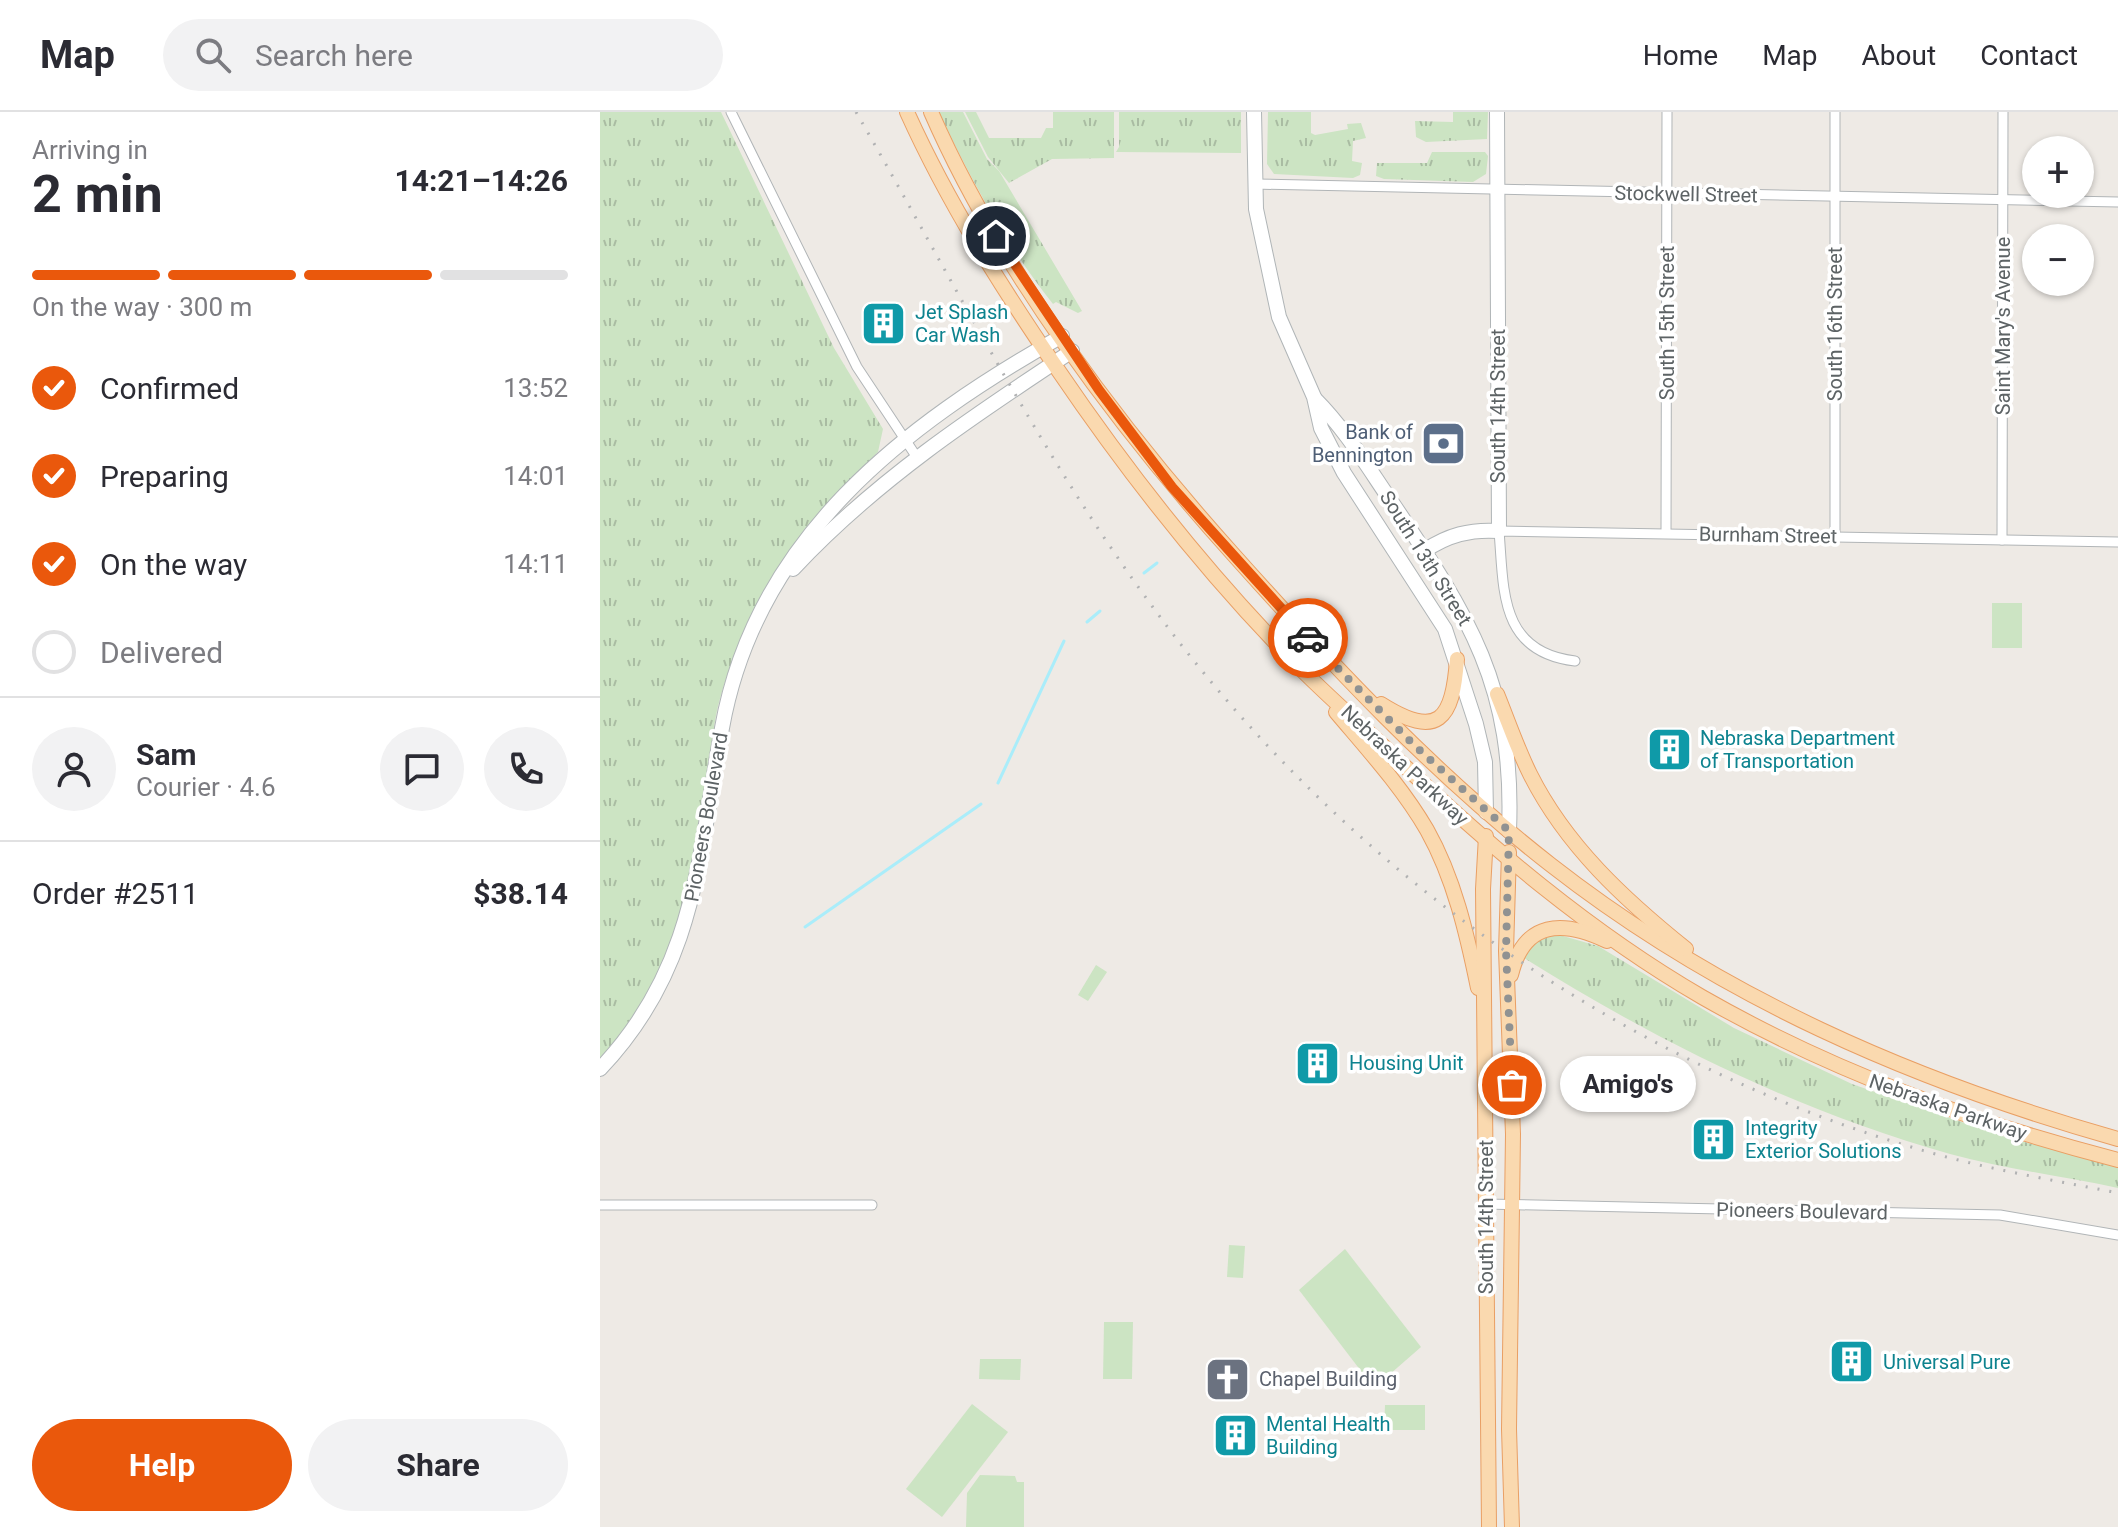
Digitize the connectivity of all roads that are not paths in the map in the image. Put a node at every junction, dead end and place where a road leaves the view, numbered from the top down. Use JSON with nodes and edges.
{"nodes":[{"id":1,"x":731,"y":112,"type":"edge"},
{"id":2,"x":907,"y":112,"type":"edge"},
{"id":3,"x":931,"y":112,"type":"edge"},
{"id":4,"x":1254,"y":112,"type":"edge"},
{"id":5,"x":1497,"y":112,"type":"edge"},
{"id":6,"x":1667,"y":112,"type":"edge"},
{"id":7,"x":1835,"y":112,"type":"edge"},
{"id":8,"x":2003,"y":112,"type":"edge"},
{"id":9,"x":1254,"y":184,"type":"junction"},
{"id":10,"x":1497,"y":190,"type":"junction"},
{"id":11,"x":1667,"y":193,"type":"junction"},
{"id":12,"x":1835,"y":196,"type":"junction"},
{"id":13,"x":2003,"y":200,"type":"junction"},
{"id":14,"x":2118,"y":202,"type":"edge"},
{"id":15,"x":1062,"y":336,"type":"junction"},
{"id":16,"x":1042,"y":347,"type":"junction"},
{"id":17,"x":1072,"y":351,"type":"junction"},
{"id":18,"x":1054,"y":363,"type":"junction"},
{"id":19,"x":1314,"y":397,"type":"junction"},
{"id":20,"x":905,"y":440,"type":"junction"},
{"id":21,"x":918,"y":459,"type":"junction"},
{"id":22,"x":1499,"y":531,"type":"junction"},
{"id":23,"x":1666,"y":533,"type":"junction"},
{"id":24,"x":1835,"y":536,"type":"junction"},
{"id":25,"x":2002,"y":540,"type":"junction"},
{"id":26,"x":2118,"y":542,"type":"edge"},
{"id":27,"x":1424,"y":551,"type":"junction"},
{"id":28,"x":769,"y":596,"type":"junction"},
{"id":29,"x":1457,"y":659,"type":"junction"},
{"id":30,"x":1292,"y":660,"type":"junction"},
{"id":31,"x":1575,"y":661,"type":"dead end"},
{"id":32,"x":1360,"y":691,"type":"junction"},
{"id":33,"x":1497,"y":694,"type":"junction"},
{"id":34,"x":1486,"y":812,"type":"junction"},
{"id":35,"x":1509,"y":831,"type":"junction"},
{"id":36,"x":1486,"y":840,"type":"junction"},
{"id":37,"x":1509,"y":859,"type":"junction"},
{"id":38,"x":1647,"y":963,"type":"junction"},
{"id":39,"x":1727,"y":982,"type":"junction"},
{"id":40,"x":1510,"y":983,"type":"junction"},
{"id":41,"x":1486,"y":1051,"type":"junction"},
{"id":42,"x":600,"y":1069,"type":"edge"},
{"id":43,"x":2118,"y":1139,"type":"edge"},
{"id":44,"x":2118,"y":1160,"type":"edge"},
{"id":45,"x":1485,"y":1204,"type":"junction"},
{"id":46,"x":1511,"y":1204,"type":"junction"},
{"id":47,"x":600,"y":1205,"type":"edge"},
{"id":48,"x":872,"y":1205,"type":"dead end"},
{"id":49,"x":2118,"y":1235,"type":"edge"},
{"id":50,"x":1489,"y":1527,"type":"edge"},
{"id":51,"x":1512,"y":1527,"type":"edge"}],
"edges":[{"from":1,"to":20,"type":"street"},
{"from":2,"to":16,"type":"main road","name":"Nebraska Parkway"},
{"from":3,"to":15,"type":"main road","name":"Nebraska Parkway"},
{"from":4,"to":9,"type":"main road","name":"South 13th Street"},
{"from":5,"to":10,"type":"main road","name":"South 14th Street"},
{"from":6,"to":11,"type":"street","name":"South 15th Street"},
{"from":7,"to":12,"type":"street","name":"South 16th Street"},
{"from":8,"to":13,"type":"street","name":"Saint Mary's Avenue"},
{"from":9,"to":10,"type":"street","name":"Stockwell Street"},
{"from":9,"to":19,"type":"main road","name":"South 13th Street"},
{"from":10,"to":11,"type":"street","name":"Stockwell Street"},
{"from":10,"to":22,"type":"main road","name":"South 14th Street"},
{"from":11,"to":12,"type":"street","name":"Stockwell Street"},
{"from":11,"to":23,"type":"street","name":"South 15th Street"},
{"from":12,"to":13,"type":"street","name":"Stockwell Street"},
{"from":12,"to":24,"type":"street","name":"South 16th Street"},
{"from":13,"to":14,"type":"street","name":"Stockwell Street"},
{"from":13,"to":25,"type":"street","name":"Saint Mary's Avenue"},
{"from":15,"to":16,"type":"main road","name":"Pioneers Boulevard"},
{"from":15,"to":17,"type":"main road","name":"Nebraska Parkway"},
{"from":16,"to":18,"type":"main road","name":"Nebraska Parkway"},
{"from":16,"to":20,"type":"main road","name":"Pioneers Boulevard"},
{"from":17,"to":18,"type":"main road","name":"Pioneers Boulevard"},
{"from":17,"to":32,"type":"main road","name":"Nebraska Parkway"},
{"from":18,"to":21,"type":"main road","name":"Pioneers Boulevard"},
{"from":18,"to":30,"type":"main road","name":"Nebraska Parkway"},
{"from":19,"to":27,"type":"main road","name":"South 13th Street"},
{"from":19,"to":29,"type":"main road","name":"South 13th Street"},
{"from":20,"to":21,"type":"street"},
{"from":20,"to":28,"type":"main road","name":"Pioneers Boulevard"},
{"from":21,"to":28,"type":"main road","name":"Pioneers Boulevard"},
{"from":22,"to":23,"type":"street","name":"Burnham Street"},
{"from":22,"to":27,"type":"main road","name":"Burnham Street"},
{"from":22,"to":31,"type":"street","name":"South 14th Street"},
{"from":23,"to":24,"type":"street","name":"Burnham Street"},
{"from":24,"to":25,"type":"street","name":"Burnham Street"},
{"from":25,"to":26,"type":"street","name":"Burnham Street"},
{"from":27,"to":33,"type":"main road","name":"South 13th Street"},
{"from":28,"to":42,"type":"main road","name":"Pioneers Boulevard"},
{"from":29,"to":32,"type":"main road"},
{"from":29,"to":34,"type":"main road","name":"South 13th Street"},
{"from":30,"to":36,"type":"main road","name":"Nebraska Parkway"},
{"from":30,"to":41,"type":"main road"},
{"from":32,"to":34,"type":"main road","name":"Nebraska Parkway"},
{"from":33,"to":35,"type":"main road","name":"South 13th Street"},
{"from":33,"to":39,"type":"main road"},
{"from":34,"to":35,"type":"main road","name":"Nebraska Parkway"},
{"from":34,"to":36,"type":"main road","name":"South 14th Street"},
{"from":35,"to":37,"type":"main road","name":"South 14th Street"},
{"from":35,"to":39,"type":"main road","name":"Nebraska Parkway"},
{"from":36,"to":37,"type":"main road","name":"Nebraska Parkway"},
{"from":36,"to":41,"type":"main road","name":"South 14th Street"},
{"from":37,"to":38,"type":"main road","name":"Nebraska Parkway"},
{"from":37,"to":40,"type":"main road","name":"South 14th Street"},
{"from":38,"to":40,"type":"main road"},
{"from":38,"to":44,"type":"main road","name":"Nebraska Parkway"},
{"from":39,"to":43,"type":"main road","name":"Nebraska Parkway"},
{"from":40,"to":46,"type":"main road","name":"South 14th Street"},
{"from":41,"to":45,"type":"main road","name":"South 14th Street"},
{"from":45,"to":46,"type":"street","name":"Pioneers Boulevard"},
{"from":45,"to":50,"type":"main road","name":"South 14th Street"},
{"from":46,"to":49,"type":"street","name":"Pioneers Boulevard"},
{"from":46,"to":51,"type":"main road","name":"South 14th Street"},
{"from":47,"to":48,"type":"street"}]}
